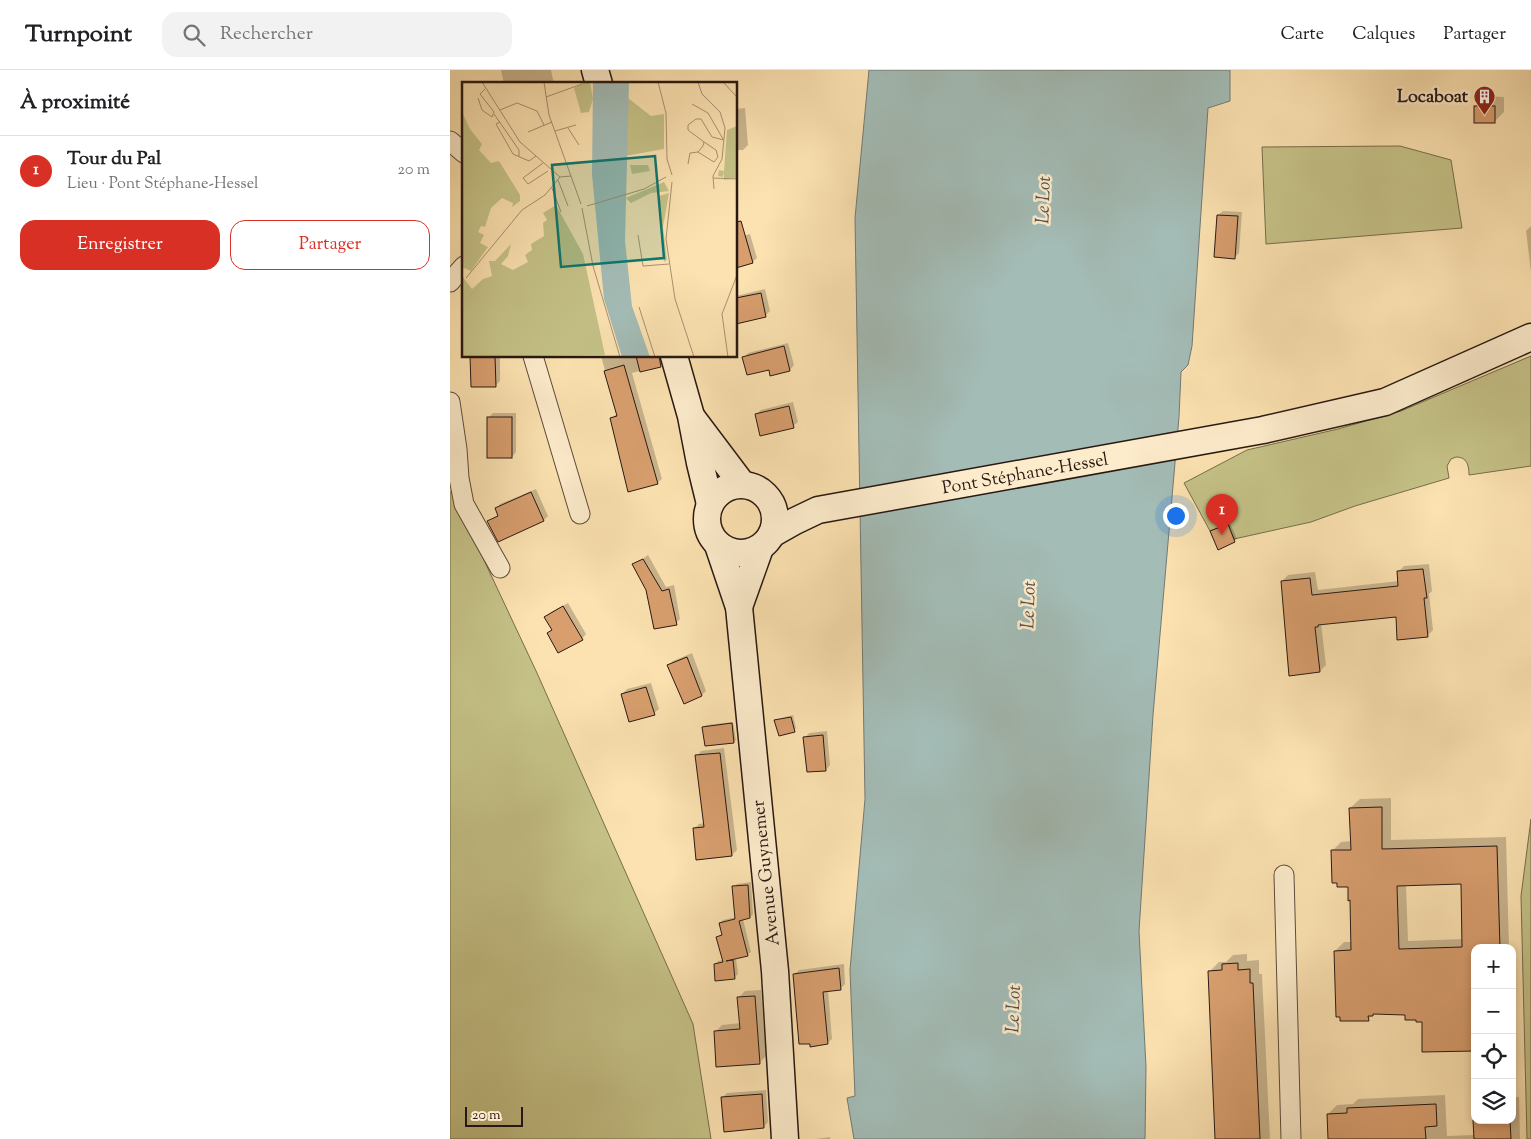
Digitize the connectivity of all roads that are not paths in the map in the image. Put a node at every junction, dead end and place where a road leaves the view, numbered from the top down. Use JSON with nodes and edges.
{"nodes":[{"id":1,"x":450,"y":142,"type":"edge"},
{"id":2,"x":462,"y":152,"type":"edge"},
{"id":3,"x":462,"y":268,"type":"edge"},
{"id":4,"x":450,"y":282,"type":"edge"},
{"id":5,"x":1531,"y":337,"type":"edge"},
{"id":6,"x":534,"y":358,"type":"edge"},
{"id":7,"x":675,"y":358,"type":"edge"},
{"id":8,"x":450,"y":402,"type":"edge"},
{"id":9,"x":691,"y":416,"type":"junction"},
{"id":10,"x":742,"y":484,"type":"junction"},
{"id":11,"x":710,"y":504,"type":"junction"},
{"id":12,"x":794,"y":509,"type":"junction"},
{"id":13,"x":580,"y":514,"type":"dead end"},
{"id":14,"x":766,"y":541,"type":"junction"},
{"id":15,"x":718,"y":545,"type":"junction"},
{"id":16,"x":500,"y":568,"type":"dead end"},
{"id":17,"x":739,"y":607,"type":"junction"},
{"id":18,"x":1284,"y":875,"type":"dead end"},
{"id":19,"x":785,"y":1139,"type":"edge"},
{"id":20,"x":1291,"y":1139,"type":"edge"}],
"edges":[{"from":1,"to":2,"type":"street"},
{"from":3,"to":4,"type":"street"},
{"from":5,"to":12,"type":"street","name":"Pont Stéphane-Hessel"},
{"from":6,"to":13,"type":"street"},
{"from":7,"to":9,"type":"street","name":"Avenue Guynemer"},
{"from":8,"to":16,"type":"street"},
{"from":9,"to":10,"type":"street"},
{"from":9,"to":11,"type":"street","name":"Avenue Guynemer"},
{"from":10,"to":11,"type":"street"},
{"from":10,"to":12,"type":"street"},
{"from":11,"to":15,"type":"street","name":"Avenue Guynemer"},
{"from":12,"to":14,"type":"street","name":"Avenue Guynemer"},
{"from":14,"to":15,"type":"street"},
{"from":14,"to":17,"type":"street","name":"Avenue Guynemer"},
{"from":15,"to":17,"type":"street","name":"Avenue Guynemer"},
{"from":17,"to":19,"type":"street","name":"Avenue Guynemer"},
{"from":18,"to":20,"type":"street"}]}
